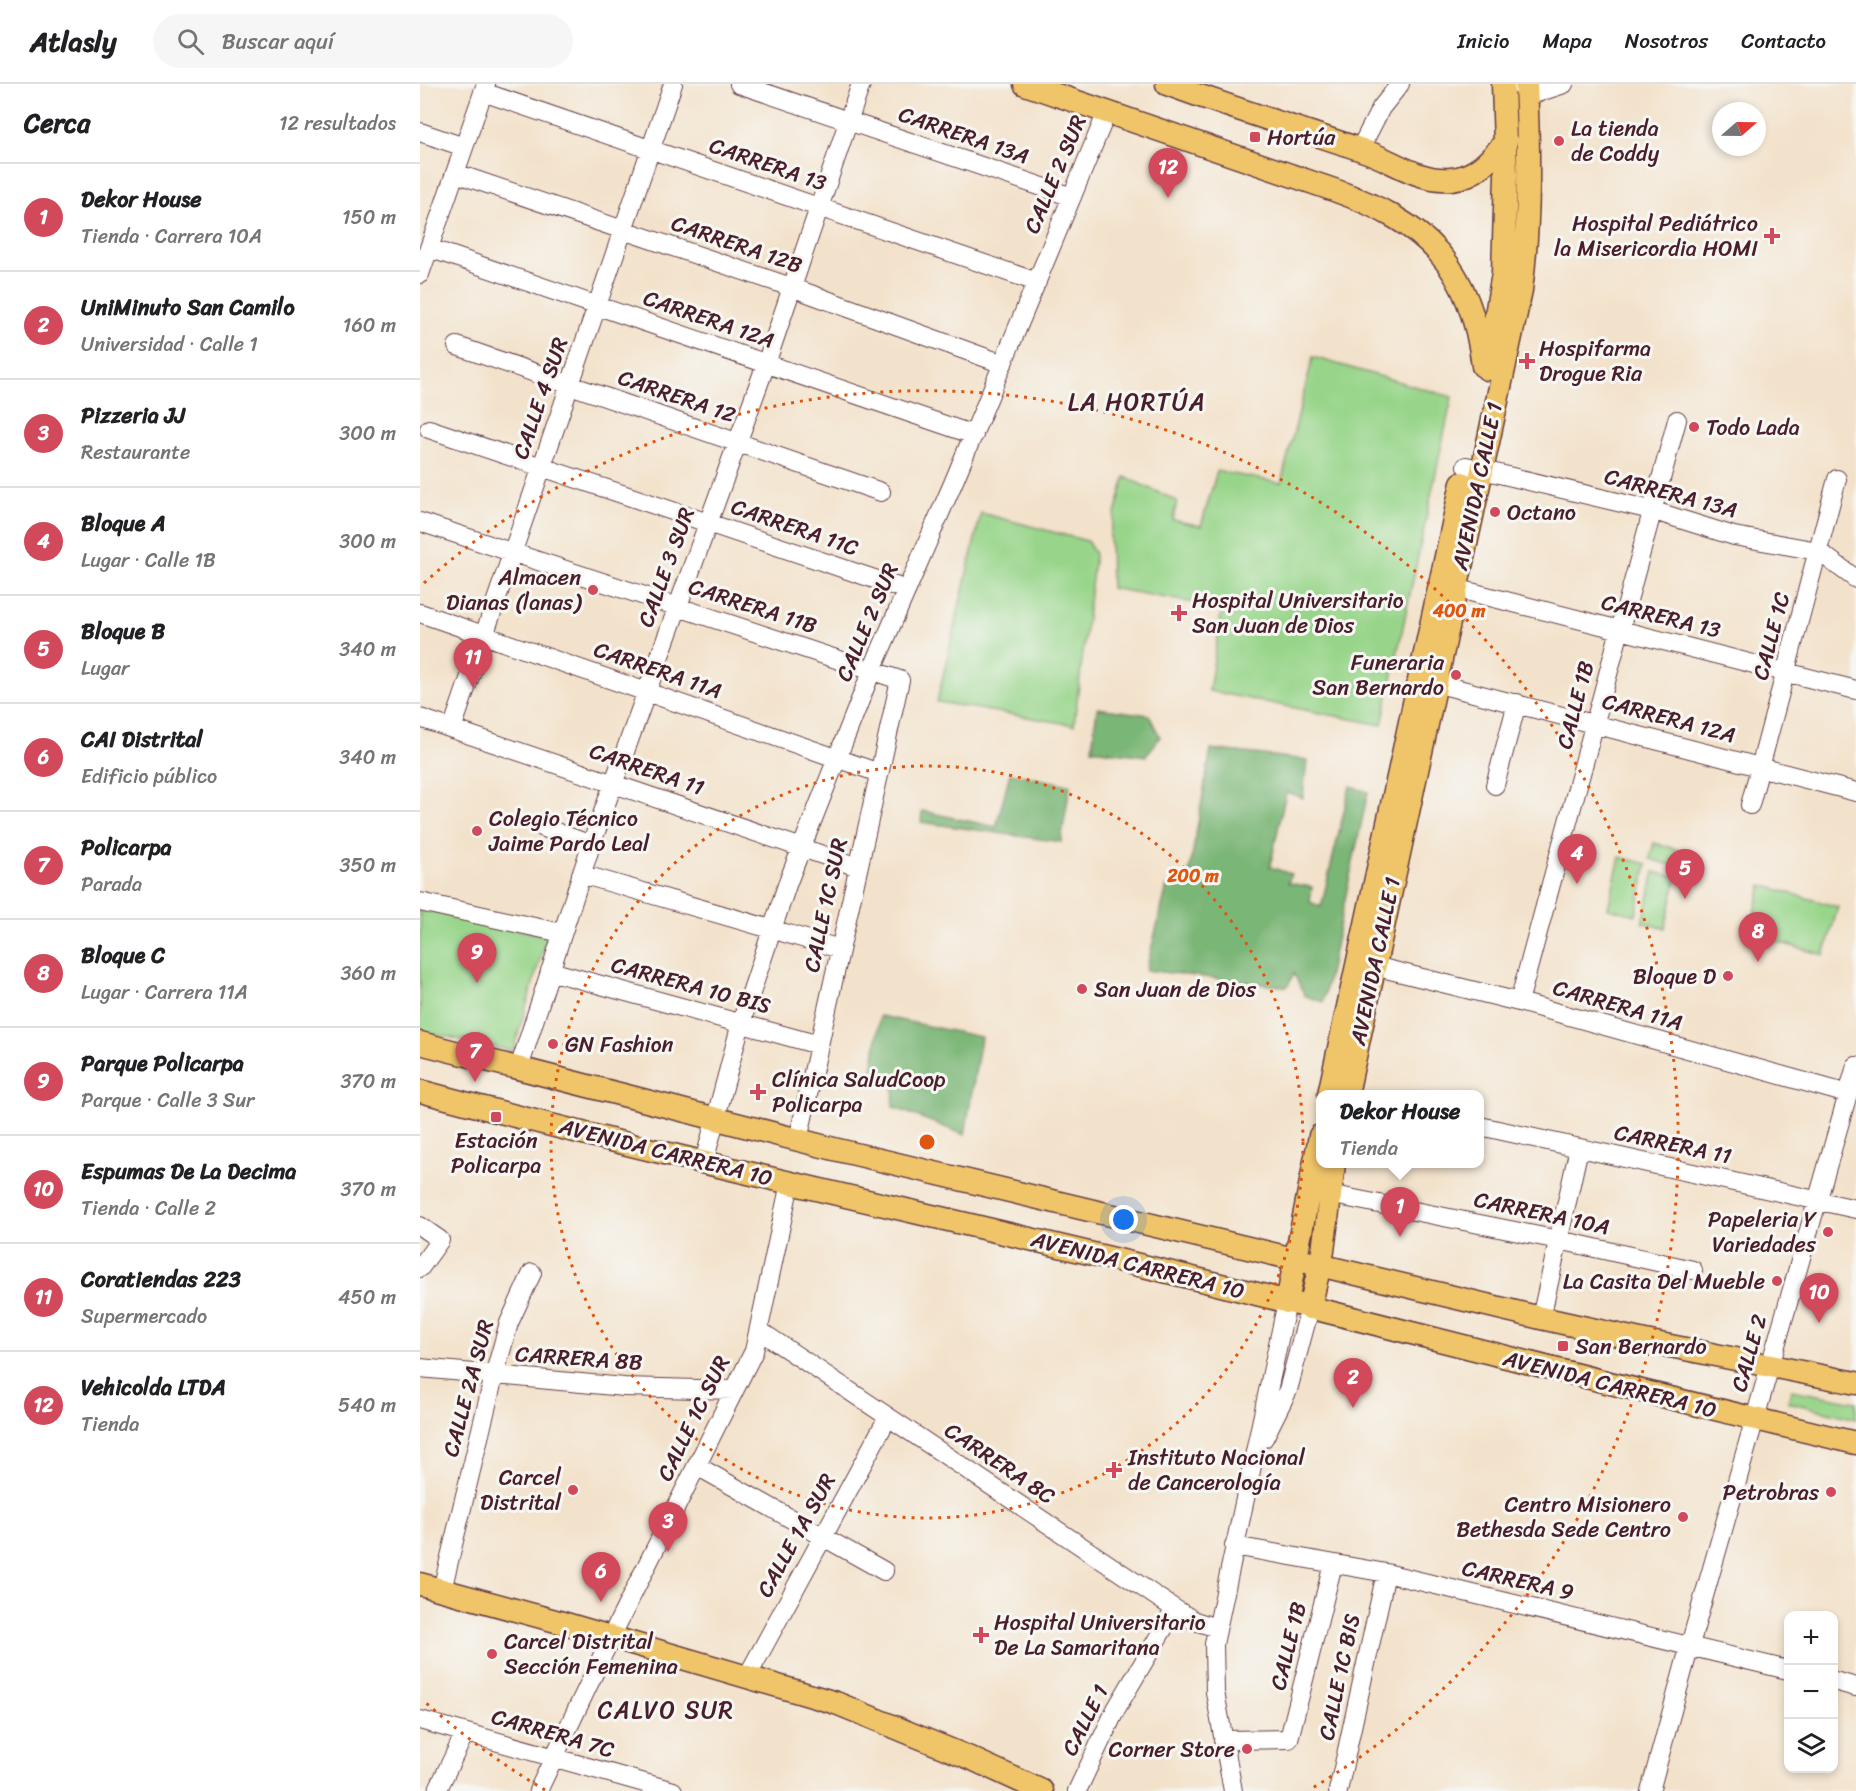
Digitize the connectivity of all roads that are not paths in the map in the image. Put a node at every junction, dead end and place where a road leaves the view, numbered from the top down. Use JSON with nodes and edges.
{"nodes":[{"id":1,"x":673,"y":84,"type":"edge"},
{"id":2,"x":739,"y":84,"type":"edge"},
{"id":3,"x":861,"y":84,"type":"edge"},
{"id":4,"x":1026,"y":84,"type":"edge"},
{"id":5,"x":1167,"y":84,"type":"edge"},
{"id":6,"x":1400,"y":84,"type":"edge"},
{"id":7,"x":1503,"y":84,"type":"edge"},
{"id":8,"x":1564,"y":84,"type":"edge"},
{"id":9,"x":1523,"y":86,"type":"edge"},
{"id":10,"x":484,"y":88,"type":"edge"},
{"id":11,"x":1107,"y":112,"type":"junction"},
{"id":12,"x":848,"y":121,"type":"junction"},
{"id":13,"x":420,"y":132,"type":"edge"},
{"id":14,"x":1506,"y":141,"type":"junction"},
{"id":15,"x":464,"y":147,"type":"junction"},
{"id":16,"x":651,"y":149,"type":"junction"},
{"id":17,"x":1360,"y":149,"type":"junction"},
{"id":18,"x":455,"y":173,"type":"junction"},
{"id":19,"x":1072,"y":197,"type":"junction"},
{"id":20,"x":819,"y":207,"type":"junction"},
{"id":21,"x":623,"y":231,"type":"junction"},
{"id":22,"x":429,"y":248,"type":"junction"},
{"id":23,"x":420,"y":274,"type":"edge"},
{"id":24,"x":1037,"y":282,"type":"junction"},
{"id":25,"x":791,"y":287,"type":"junction"},
{"id":26,"x":597,"y":306,"type":"junction"},
{"id":27,"x":457,"y":346,"type":"dead end"},
{"id":28,"x":766,"y":364,"type":"junction"},
{"id":29,"x":1003,"y":364,"type":"junction"},
{"id":30,"x":1484,"y":380,"type":"junction"},
{"id":31,"x":570,"y":385,"type":"junction"},
{"id":32,"x":1677,"y":420,"type":"dead end"},
{"id":33,"x":429,"y":429,"type":"dead end"},
{"id":34,"x":974,"y":435,"type":"junction"},
{"id":35,"x":738,"y":443,"type":"junction"},
{"id":36,"x":542,"y":467,"type":"junction"},
{"id":37,"x":1473,"y":468,"type":"junction"},
{"id":38,"x":1838,"y":479,"type":"dead end"},
{"id":39,"x":881,"y":492,"type":"dead end"},
{"id":40,"x":1651,"y":510,"type":"junction"},
{"id":41,"x":420,"y":522,"type":"edge"},
{"id":42,"x":708,"y":523,"type":"junction"},
{"id":43,"x":1818,"y":551,"type":"junction"},
{"id":44,"x":512,"y":552,"type":"junction"},
{"id":45,"x":1856,"y":579,"type":"edge"},
{"id":46,"x":1448,"y":586,"type":"junction"},
{"id":47,"x":907,"y":590,"type":"junction"},
{"id":48,"x":677,"y":606,"type":"junction"},
{"id":49,"x":420,"y":614,"type":"edge"},
{"id":50,"x":1620,"y":630,"type":"junction"},
{"id":51,"x":483,"y":636,"type":"junction"},
{"id":52,"x":872,"y":670,"type":"junction"},
{"id":53,"x":1786,"y":672,"type":"junction"},
{"id":54,"x":900,"y":680,"type":"joint"},
{"id":55,"x":1435,"y":683,"type":"junction"},
{"id":56,"x":1856,"y":690,"type":"edge"},
{"id":57,"x":646,"y":692,"type":"junction"},
{"id":58,"x":1516,"y":703,"type":"junction"},
{"id":59,"x":1595,"y":723,"type":"junction"},
{"id":60,"x":422,"y":725,"type":"edge"},
{"id":61,"x":452,"y":729,"type":"junction"},
{"id":62,"x":837,"y":758,"type":"junction"},
{"id":63,"x":1760,"y":767,"type":"junction"},
{"id":64,"x":879,"y":773,"type":"junction"},
{"id":65,"x":614,"y":782,"type":"junction"},
{"id":66,"x":1496,"y":784,"type":"dead end"},
{"id":67,"x":1856,"y":792,"type":"edge"},
{"id":68,"x":1750,"y":805,"type":"dead end"},
{"id":69,"x":542,"y":827,"type":"dead end"},
{"id":70,"x":591,"y":845,"type":"junction"},
{"id":71,"x":802,"y":848,"type":"junction"},
{"id":72,"x":858,"y":867,"type":"junction"},
{"id":73,"x":581,"y":874,"type":"junction"},
{"id":74,"x":420,"y":902,"type":"edge"},
{"id":75,"x":773,"y":930,"type":"junction"},
{"id":76,"x":562,"y":933,"type":"junction"},
{"id":77,"x":840,"y":949,"type":"junction"},
{"id":78,"x":1374,"y":966,"type":"junction"},
{"id":79,"x":550,"y":971,"type":"junction"},
{"id":80,"x":1520,"y":1002,"type":"junction"},
{"id":81,"x":741,"y":1023,"type":"junction"},
{"id":82,"x":420,"y":1043,"type":"edge"},
{"id":83,"x":819,"y":1045,"type":"junction"},
{"id":84,"x":1856,"y":1066,"type":"edge"},
{"id":85,"x":519,"y":1068,"type":"junction"},
{"id":86,"x":1330,"y":1090,"type":"edge"},
{"id":87,"x":1348,"y":1090,"type":"edge"},
{"id":88,"x":420,"y":1091,"type":"edge"},
{"id":89,"x":1848,"y":1094,"type":"junction"},
{"id":90,"x":1850,"y":1113,"type":"edge"},
{"id":91,"x":716,"y":1118,"type":"junction"},
{"id":92,"x":1484,"y":1127,"type":"edge"},
{"id":93,"x":798,"y":1140,"type":"junction"},
{"id":94,"x":1579,"y":1148,"type":"junction"},
{"id":95,"x":704,"y":1162,"type":"junction"},
{"id":96,"x":1320,"y":1168,"type":"edge"},
{"id":97,"x":1332,"y":1168,"type":"edge"},
{"id":98,"x":790,"y":1183,"type":"junction"},
{"id":99,"x":1320,"y":1192,"type":"junction"},
{"id":100,"x":1818,"y":1201,"type":"junction"},
{"id":101,"x":1856,"y":1209,"type":"edge"},
{"id":102,"x":420,"y":1226,"type":"edge"},
{"id":103,"x":1559,"y":1240,"type":"junction"},
{"id":104,"x":1296,"y":1259,"type":"junction"},
{"id":105,"x":1320,"y":1264,"type":"junction"},
{"id":106,"x":420,"y":1268,"type":"edge"},
{"id":107,"x":1693,"y":1270,"type":"dead end"},
{"id":108,"x":532,"y":1273,"type":"dead end"},
{"id":109,"x":1287,"y":1302,"type":"junction"},
{"id":110,"x":1310,"y":1308,"type":"junction"},
{"id":111,"x":1541,"y":1318,"type":"junction"},
{"id":112,"x":760,"y":1330,"type":"junction"},
{"id":113,"x":1770,"y":1367,"type":"junction"},
{"id":114,"x":420,"y":1368,"type":"edge"},
{"id":115,"x":494,"y":1376,"type":"junction"},
{"id":116,"x":1856,"y":1383,"type":"edge"},
{"id":117,"x":734,"y":1390,"type":"junction"},
{"id":118,"x":888,"y":1417,"type":"junction"},
{"id":119,"x":1755,"y":1419,"type":"junction"},
{"id":120,"x":1856,"y":1443,"type":"edge"},
{"id":121,"x":1253,"y":1458,"type":"junction"},
{"id":122,"x":697,"y":1466,"type":"junction"},
{"id":123,"x":823,"y":1536,"type":"junction"},
{"id":124,"x":1234,"y":1546,"type":"junction"},
{"id":125,"x":1333,"y":1564,"type":"junction"},
{"id":126,"x":884,"y":1571,"type":"dead end"},
{"id":127,"x":1386,"y":1573,"type":"junction"},
{"id":128,"x":420,"y":1584,"type":"edge"},
{"id":129,"x":442,"y":1590,"type":"junction"},
{"id":130,"x":1175,"y":1609,"type":"junction"},
{"id":131,"x":1217,"y":1628,"type":"junction"},
{"id":132,"x":611,"y":1637,"type":"junction"},
{"id":133,"x":1689,"y":1645,"type":"junction"},
{"id":134,"x":1784,"y":1669,"type":"edge"},
{"id":135,"x":747,"y":1677,"type":"junction"},
{"id":136,"x":1838,"y":1682,"type":"edge"},
{"id":137,"x":1856,"y":1687,"type":"edge"},
{"id":138,"x":420,"y":1720,"type":"edge"},
{"id":139,"x":465,"y":1733,"type":"junction"},
{"id":140,"x":1223,"y":1740,"type":"junction"},
{"id":141,"x":554,"y":1758,"type":"junction"},
{"id":142,"x":644,"y":1787,"type":"edge"},
{"id":143,"x":437,"y":1791,"type":"edge"},
{"id":144,"x":538,"y":1791,"type":"edge"},
{"id":145,"x":673,"y":1791,"type":"edge"},
{"id":146,"x":1042,"y":1791,"type":"edge"},
{"id":147,"x":1077,"y":1791,"type":"edge"},
{"id":148,"x":1233,"y":1791,"type":"edge"},
{"id":149,"x":1338,"y":1791,"type":"edge"},
{"id":150,"x":1650,"y":1791,"type":"edge"}],
"edges":[{"from":1,"to":16,"type":"street","name":"CALLE 4 SUR"},
{"from":2,"to":12,"type":"street","name":"CARRERA 13A"},
{"from":3,"to":12,"type":"street","name":"CALLE 3 SUR"},
{"from":4,"to":11,"type":"main road"},
{"from":5,"to":17,"type":"main road"},
{"from":6,"to":17,"type":"street"},
{"from":7,"to":14,"type":"main road","name":"AVENIDA CALLE 1"},
{"from":8,"to":9,"type":"street"},
{"from":9,"to":37,"type":"main road","name":"AVENIDA CALLE 1"},
{"from":10,"to":15,"type":"street"},
{"from":10,"to":16,"type":"street","name":"CARRERA 13"},
{"from":11,"to":19,"type":"street","name":"CALLE 2 SUR"},
{"from":11,"to":30,"type":"main road"},
{"from":12,"to":19,"type":"street","name":"CARRERA 13A"},
{"from":12,"to":20,"type":"street","name":"CALLE 3 SUR"},
{"from":13,"to":15,"type":"street"},
{"from":14,"to":17,"type":"main road"},
{"from":14,"to":30,"type":"main road","name":"AVENIDA CALLE 1"},
{"from":15,"to":18,"type":"street"},
{"from":16,"to":20,"type":"street","name":"CARRERA 13"},
{"from":16,"to":21,"type":"street","name":"CALLE 4 SUR"},
{"from":18,"to":21,"type":"street","name":"CARRERA 12B"},
{"from":18,"to":22,"type":"street"},
{"from":19,"to":24,"type":"street","name":"CALLE 2 SUR"},
{"from":20,"to":24,"type":"street","name":"CARRERA 13"},
{"from":20,"to":25,"type":"street","name":"CALLE 3 SUR"},
{"from":21,"to":25,"type":"street","name":"CARRERA 12B"},
{"from":21,"to":26,"type":"street","name":"CALLE 4 SUR"},
{"from":22,"to":23,"type":"street"},
{"from":22,"to":26,"type":"street","name":"CARRERA 12A"},
{"from":24,"to":29,"type":"street","name":"CALLE 2 SUR"},
{"from":25,"to":28,"type":"street","name":"CALLE 3 SUR"},
{"from":25,"to":29,"type":"street","name":"CARRERA 12B"},
{"from":26,"to":28,"type":"street","name":"CARRERA 12A"},
{"from":26,"to":31,"type":"street","name":"CALLE 4 SUR"},
{"from":27,"to":31,"type":"street","name":"CARRERA 12"},
{"from":28,"to":34,"type":"street","name":"CARRERA 12A"},
{"from":28,"to":35,"type":"street","name":"CALLE 3 SUR"},
{"from":29,"to":34,"type":"street","name":"CALLE 2 SUR"},
{"from":30,"to":37,"type":"main road","name":"AVENIDA CALLE 1"},
{"from":31,"to":35,"type":"street","name":"CARRERA 12"},
{"from":31,"to":36,"type":"street","name":"CALLE 4 SUR"},
{"from":32,"to":40,"type":"street","name":"CALLE 1B"},
{"from":33,"to":36,"type":"street","name":"CARRERA 11C"},
{"from":34,"to":47,"type":"street","name":"CALLE 2 SUR"},
{"from":35,"to":39,"type":"street","name":"CARRERA 12"},
{"from":35,"to":42,"type":"street","name":"CALLE 3 SUR"},
{"from":36,"to":42,"type":"street","name":"CARRERA 11C"},
{"from":36,"to":44,"type":"street","name":"CALLE 4 SUR"},
{"from":37,"to":40,"type":"street","name":"CARRERA 13A"},
{"from":37,"to":46,"type":"main road","name":"AVENIDA CALLE 1"},
{"from":38,"to":43,"type":"street","name":"CALLE 1C"},
{"from":40,"to":43,"type":"street","name":"CARRERA 13A"},
{"from":40,"to":50,"type":"street","name":"CALLE 1B"},
{"from":41,"to":44,"type":"street","name":"CARRERA 11B"},
{"from":42,"to":47,"type":"street","name":"CARRERA 11C"},
{"from":42,"to":48,"type":"street","name":"CALLE 3 SUR"},
{"from":43,"to":45,"type":"street","name":"CARRERA 13A"},
{"from":43,"to":53,"type":"street","name":"CALLE 1C"},
{"from":44,"to":48,"type":"street","name":"CARRERA 11B"},
{"from":44,"to":51,"type":"street","name":"CALLE 4 SUR"},
{"from":46,"to":50,"type":"street","name":"CARRERA 13"},
{"from":46,"to":55,"type":"main road","name":"AVENIDA CALLE 1"},
{"from":46,"to":86,"type":"main road","name":"AVENIDA CALLE 1"},
{"from":47,"to":52,"type":"street","name":"CALLE 2 SUR"},
{"from":48,"to":52,"type":"street","name":"CARRERA 11B"},
{"from":48,"to":57,"type":"street","name":"CALLE 3 SUR"},
{"from":49,"to":51,"type":"street","name":"CARRERA 11A"},
{"from":50,"to":53,"type":"street","name":"CARRERA 13"},
{"from":50,"to":59,"type":"street","name":"CALLE 1B"},
{"from":51,"to":57,"type":"street","name":"CARRERA 11A"},
{"from":51,"to":61,"type":"street","name":"CALLE 4 SUR"},
{"from":52,"to":54,"type":"street","name":"CARRERA 11B"},
{"from":52,"to":62,"type":"street","name":"CALLE 2 SUR"},
{"from":53,"to":56,"type":"street","name":"CARRERA 13"},
{"from":53,"to":63,"type":"street","name":"CALLE 1C"},
{"from":54,"to":64,"type":"street","name":"CALLE 1C SUR"},
{"from":55,"to":58,"type":"street","name":"CARRERA 12A"},
{"from":55,"to":78,"type":"main road","name":"AVENIDA CALLE 1"},
{"from":57,"to":62,"type":"street","name":"CARRERA 11A"},
{"from":57,"to":65,"type":"street","name":"CALLE 3 SUR"},
{"from":58,"to":59,"type":"street","name":"CARRERA 12A"},
{"from":58,"to":66,"type":"street"},
{"from":59,"to":63,"type":"street","name":"CARRERA 12A"},
{"from":59,"to":80,"type":"street","name":"CALLE 1B"},
{"from":60,"to":61,"type":"street","name":"CARRERA 11"},
{"from":61,"to":65,"type":"street","name":"CARRERA 11"},
{"from":62,"to":64,"type":"street","name":"CARRERA 11A"},
{"from":62,"to":71,"type":"street","name":"CALLE 2 SUR"},
{"from":63,"to":67,"type":"street","name":"CARRERA 12A"},
{"from":63,"to":68,"type":"street","name":"CALLE 1C"},
{"from":64,"to":72,"type":"street","name":"CALLE 1C SUR"},
{"from":65,"to":70,"type":"street","name":"CALLE 3 SUR"},
{"from":65,"to":71,"type":"street","name":"CARRERA 11"},
{"from":69,"to":70,"type":"street"},
{"from":70,"to":73,"type":"street","name":"CALLE 3 SUR"},
{"from":71,"to":72,"type":"street","name":"CARRERA 11"},
{"from":71,"to":75,"type":"street","name":"CALLE 2 SUR"},
{"from":72,"to":77,"type":"street","name":"CALLE 1C SUR"},
{"from":73,"to":75,"type":"street"},
{"from":73,"to":76,"type":"street","name":"CALLE 3 SUR"},
{"from":74,"to":76,"type":"street"},
{"from":75,"to":77,"type":"street"},
{"from":75,"to":81,"type":"street","name":"CALLE 2 SUR"},
{"from":76,"to":79,"type":"street","name":"CALLE 3 SUR"},
{"from":77,"to":83,"type":"street","name":"CALLE 1C SUR"},
{"from":78,"to":80,"type":"street","name":"CARRERA 11A"},
{"from":78,"to":87,"type":"main road","name":"AVENIDA CALLE 1"},
{"from":79,"to":81,"type":"street","name":"CARRERA 10 BIS"},
{"from":79,"to":85,"type":"street","name":"CALLE 3 SUR"},
{"from":80,"to":89,"type":"street","name":"CARRERA 11A"},
{"from":81,"to":83,"type":"street","name":"CARRERA 10 BIS"},
{"from":81,"to":91,"type":"street","name":"CALLE 2 SUR"},
{"from":82,"to":85,"type":"main road","name":"AVENIDA CARRERA 10"},
{"from":83,"to":93,"type":"street","name":"CALLE 1C SUR"},
{"from":84,"to":89,"type":"street","name":"CALLE 2"},
{"from":85,"to":91,"type":"main road","name":"AVENIDA CARRERA 10"},
{"from":88,"to":95,"type":"main road","name":"AVENIDA CARRERA 10"},
{"from":89,"to":90,"type":"street","name":"CALLE 2"},
{"from":90,"to":100,"type":"street","name":"CALLE 2"},
{"from":91,"to":93,"type":"main road","name":"AVENIDA CARRERA 10"},
{"from":91,"to":95,"type":"street","name":"CALLE 2 SUR"},
{"from":92,"to":94,"type":"street","name":"CARRERA 11"},
{"from":93,"to":104,"type":"main road","name":"AVENIDA CARRERA 10"},
{"from":94,"to":100,"type":"street","name":"CARRERA 11"},
{"from":94,"to":103,"type":"street"},
{"from":95,"to":98,"type":"main road","name":"AVENIDA CARRERA 10"},
{"from":96,"to":99,"type":"main road"},
{"from":97,"to":99,"type":"main road"},
{"from":98,"to":109,"type":"main road","name":"AVENIDA CARRERA 10"},
{"from":98,"to":112,"type":"street","name":"CALLE 1C SUR"},
{"from":99,"to":103,"type":"street","name":"CARRERA 10A"},
{"from":99,"to":104,"type":"main road"},
{"from":99,"to":105,"type":"main road"},
{"from":100,"to":101,"type":"street","name":"CARRERA 11"},
{"from":100,"to":113,"type":"street","name":"CALLE 2"},
{"from":102,"to":106,"type":"street"},
{"from":103,"to":107,"type":"street","name":"CARRERA 10A"},
{"from":103,"to":111,"type":"street"},
{"from":104,"to":105,"type":"main road","name":"AVENIDA CARRERA 10"},
{"from":104,"to":109,"type":"main road"},
{"from":105,"to":110,"type":"main road"},
{"from":105,"to":111,"type":"main road","name":"AVENIDA CARRERA 10"},
{"from":108,"to":115,"type":"street","name":"CALLE 2A SUR"},
{"from":109,"to":110,"type":"main road","name":"AVENIDA CARRERA 10"},
{"from":109,"to":121,"type":"street"},
{"from":110,"to":119,"type":"main road","name":"AVENIDA CARRERA 10"},
{"from":110,"to":121,"type":"street"},
{"from":111,"to":113,"type":"main road","name":"AVENIDA CARRERA 10"},
{"from":112,"to":117,"type":"street","name":"CALLE 1C SUR"},
{"from":112,"to":118,"type":"street","name":"CARRERA 8C"},
{"from":113,"to":116,"type":"main road","name":"AVENIDA CARRERA 10"},
{"from":113,"to":119,"type":"street","name":"CALLE 2"},
{"from":114,"to":115,"type":"street","name":"CARRERA 8B"},
{"from":115,"to":117,"type":"street","name":"CARRERA 8B"},
{"from":115,"to":129,"type":"street","name":"CALLE 2A SUR"},
{"from":117,"to":122,"type":"street","name":"CALLE 1C SUR"},
{"from":118,"to":123,"type":"street","name":"CALLE 1A SUR"},
{"from":118,"to":130,"type":"street","name":"CARRERA 8C"},
{"from":119,"to":120,"type":"main road","name":"AVENIDA CARRERA 10"},
{"from":119,"to":133,"type":"street","name":"CALLE 2"},
{"from":121,"to":124,"type":"street"},
{"from":122,"to":123,"type":"street"},
{"from":122,"to":132,"type":"street","name":"CALLE 1C SUR"},
{"from":123,"to":126,"type":"street"},
{"from":123,"to":135,"type":"street","name":"CALLE 1A SUR"},
{"from":124,"to":125,"type":"street","name":"CARRERA 9"},
{"from":124,"to":131,"type":"street"},
{"from":125,"to":127,"type":"street","name":"CARRERA 9"},
{"from":125,"to":140,"type":"street","name":"CALLE 1B"},
{"from":127,"to":133,"type":"street","name":"CARRERA 9"},
{"from":127,"to":149,"type":"street","name":"CALLE 1C BIS"},
{"from":128,"to":129,"type":"main road"},
{"from":129,"to":132,"type":"main road"},
{"from":130,"to":131,"type":"street","name":"CARRERA 8C"},
{"from":130,"to":147,"type":"street","name":"CALLE 1"},
{"from":131,"to":140,"type":"street"},
{"from":132,"to":135,"type":"main road"},
{"from":132,"to":141,"type":"street","name":"CALLE 1C SUR"},
{"from":133,"to":134,"type":"street","name":"CARRERA 9"},
{"from":133,"to":150,"type":"street","name":"CALLE 2"},
{"from":135,"to":146,"type":"main road"},
{"from":136,"to":137,"type":"street"},
{"from":138,"to":139,"type":"street","name":"CARRERA 7C"},
{"from":139,"to":141,"type":"street","name":"CARRERA 7C"},
{"from":139,"to":143,"type":"street"},
{"from":140,"to":148,"type":"street"},
{"from":141,"to":142,"type":"street","name":"CARRERA 7C"},
{"from":141,"to":144,"type":"street","name":"CALLE 1C SUR"},
{"from":142,"to":145,"type":"street","name":"CARRERA 7C"}]}
